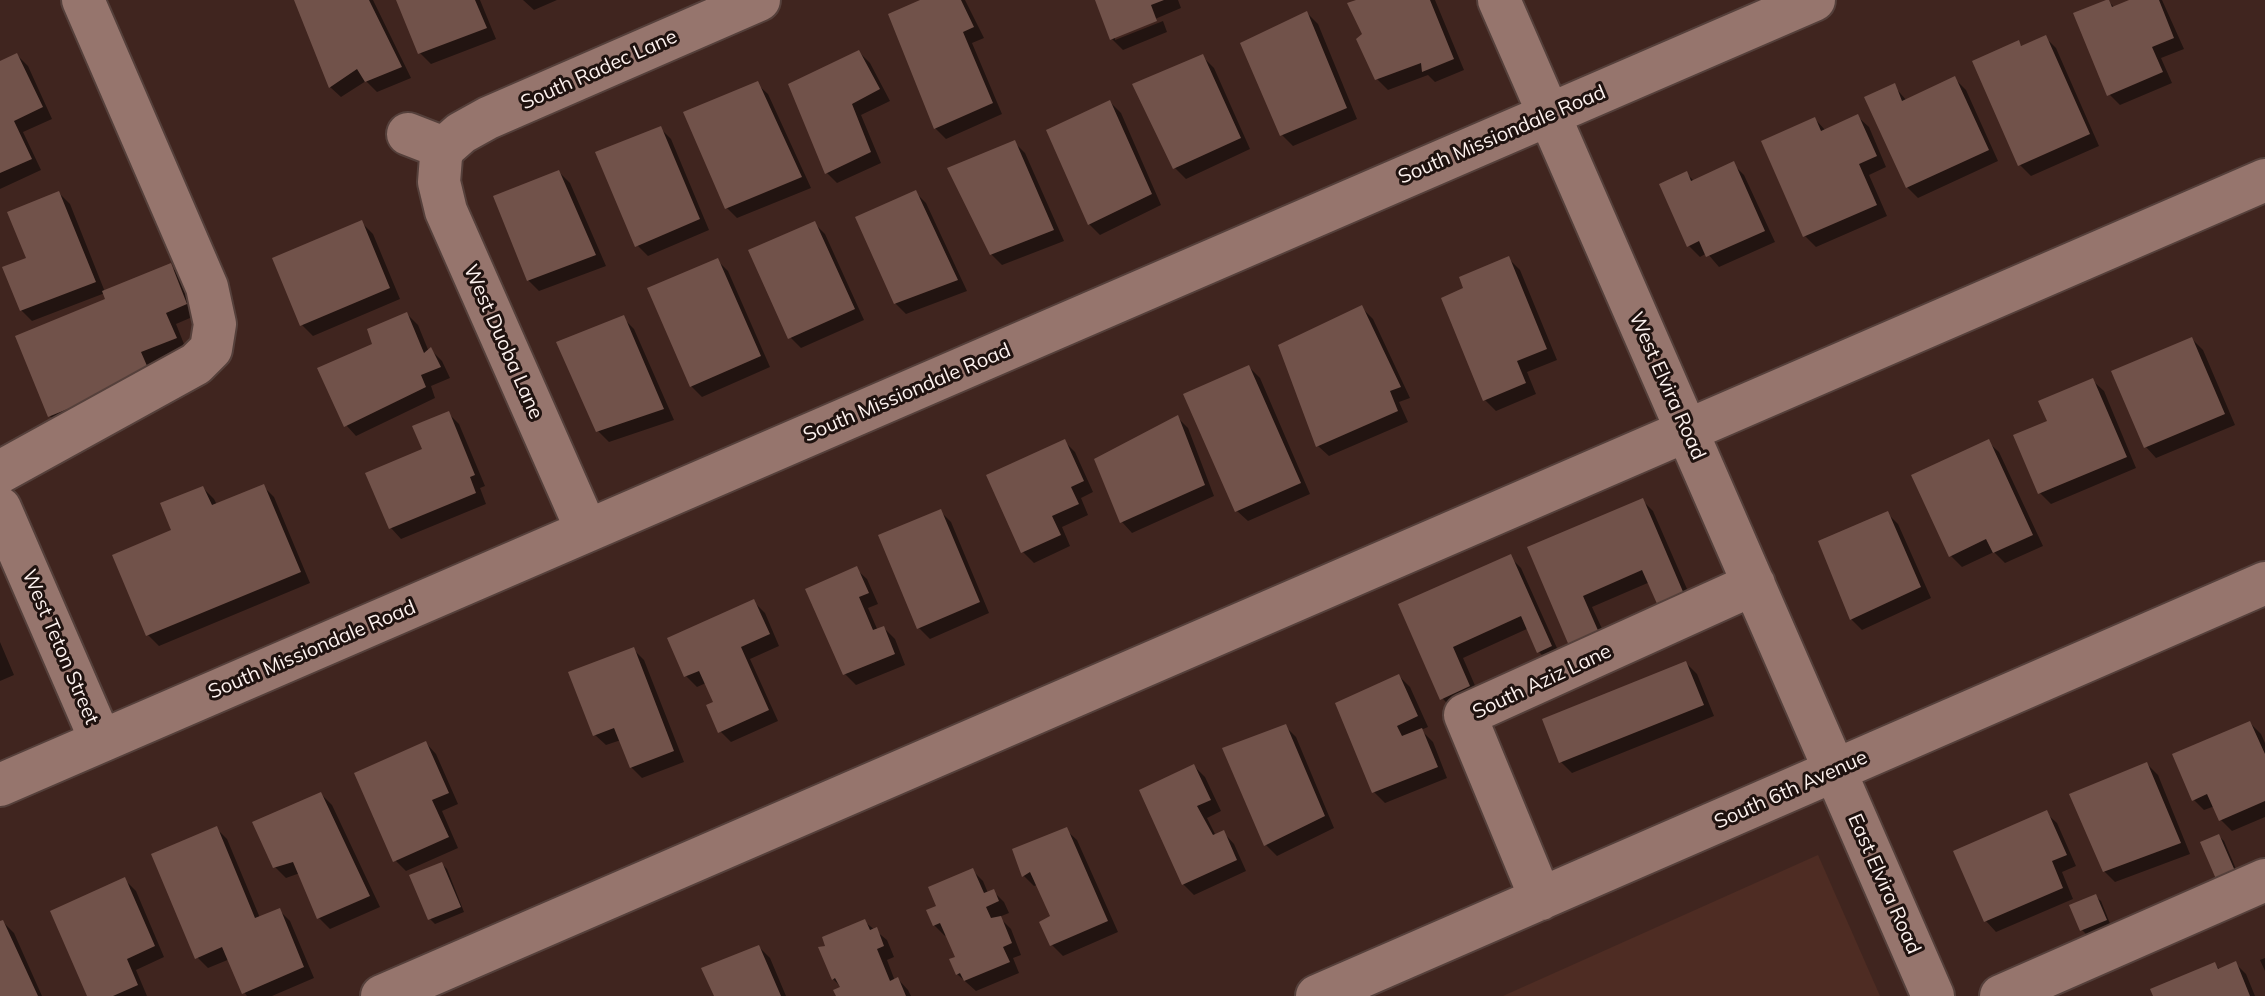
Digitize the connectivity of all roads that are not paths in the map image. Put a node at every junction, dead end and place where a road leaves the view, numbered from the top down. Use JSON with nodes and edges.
{"nodes":[{"id":1,"x":83,"y":0,"type":"edge"},
{"id":2,"x":759,"y":0,"type":"edge"},
{"id":3,"x":1499,"y":0,"type":"edge"},
{"id":4,"x":1814,"y":0,"type":"edge"},
{"id":5,"x":1549,"y":115,"type":"junction"},
{"id":6,"x":426,"y":141,"type":"joint"},
{"id":7,"x":2265,"y":180,"type":"edge"},
{"id":8,"x":1687,"y":431,"type":"junction"},
{"id":9,"x":0,"y":472,"type":"edge"},
{"id":10,"x":0,"y":508,"type":"edge"},
{"id":11,"x":587,"y":531,"type":"junction"},
{"id":12,"x":2265,"y":583,"type":"edge"},
{"id":13,"x":1754,"y":584,"type":"junction"},
{"id":14,"x":101,"y":741,"type":"junction"},
{"id":15,"x":1835,"y":771,"type":"junction"},
{"id":16,"x":0,"y":785,"type":"edge"},
{"id":17,"x":2265,"y":880,"type":"edge"},
{"id":18,"x":1541,"y":899,"type":"junction"},
{"id":19,"x":382,"y":996,"type":"edge"},
{"id":20,"x":1317,"y":996,"type":"edge"},
{"id":21,"x":1933,"y":996,"type":"edge"},
{"id":22,"x":2001,"y":996,"type":"edge"}],
"edges":[{"from":1,"to":9,"type":"street"},
{"from":2,"to":6,"type":"street","name":"South Radec Lane"},
{"from":3,"to":5,"type":"street","name":"West Elvira Road"},
{"from":4,"to":5,"type":"street","name":"South Missiondale Road"},
{"from":5,"to":8,"type":"street","name":"West Elvira Road"},
{"from":5,"to":11,"type":"street","name":"South Missiondale Road"},
{"from":6,"to":11,"type":"street","name":"West Duoba Lane"},
{"from":7,"to":8,"type":"street"},
{"from":8,"to":13,"type":"street","name":"West Elvira Road"},
{"from":8,"to":19,"type":"street"},
{"from":10,"to":14,"type":"street","name":"West Teton Street"},
{"from":11,"to":14,"type":"street","name":"South Missiondale Road"},
{"from":12,"to":15,"type":"street","name":"South 6th Avenue"},
{"from":13,"to":15,"type":"street","name":"West Elvira Road"},
{"from":13,"to":18,"type":"street","name":"South Aziz Lane"},
{"from":14,"to":16,"type":"street","name":"South Missiondale Road"},
{"from":15,"to":18,"type":"street","name":"South 6th Avenue"},
{"from":15,"to":21,"type":"street","name":"East Elvira Road"},
{"from":17,"to":22,"type":"street"},
{"from":18,"to":20,"type":"street","name":"South 6th Avenue"}]}
